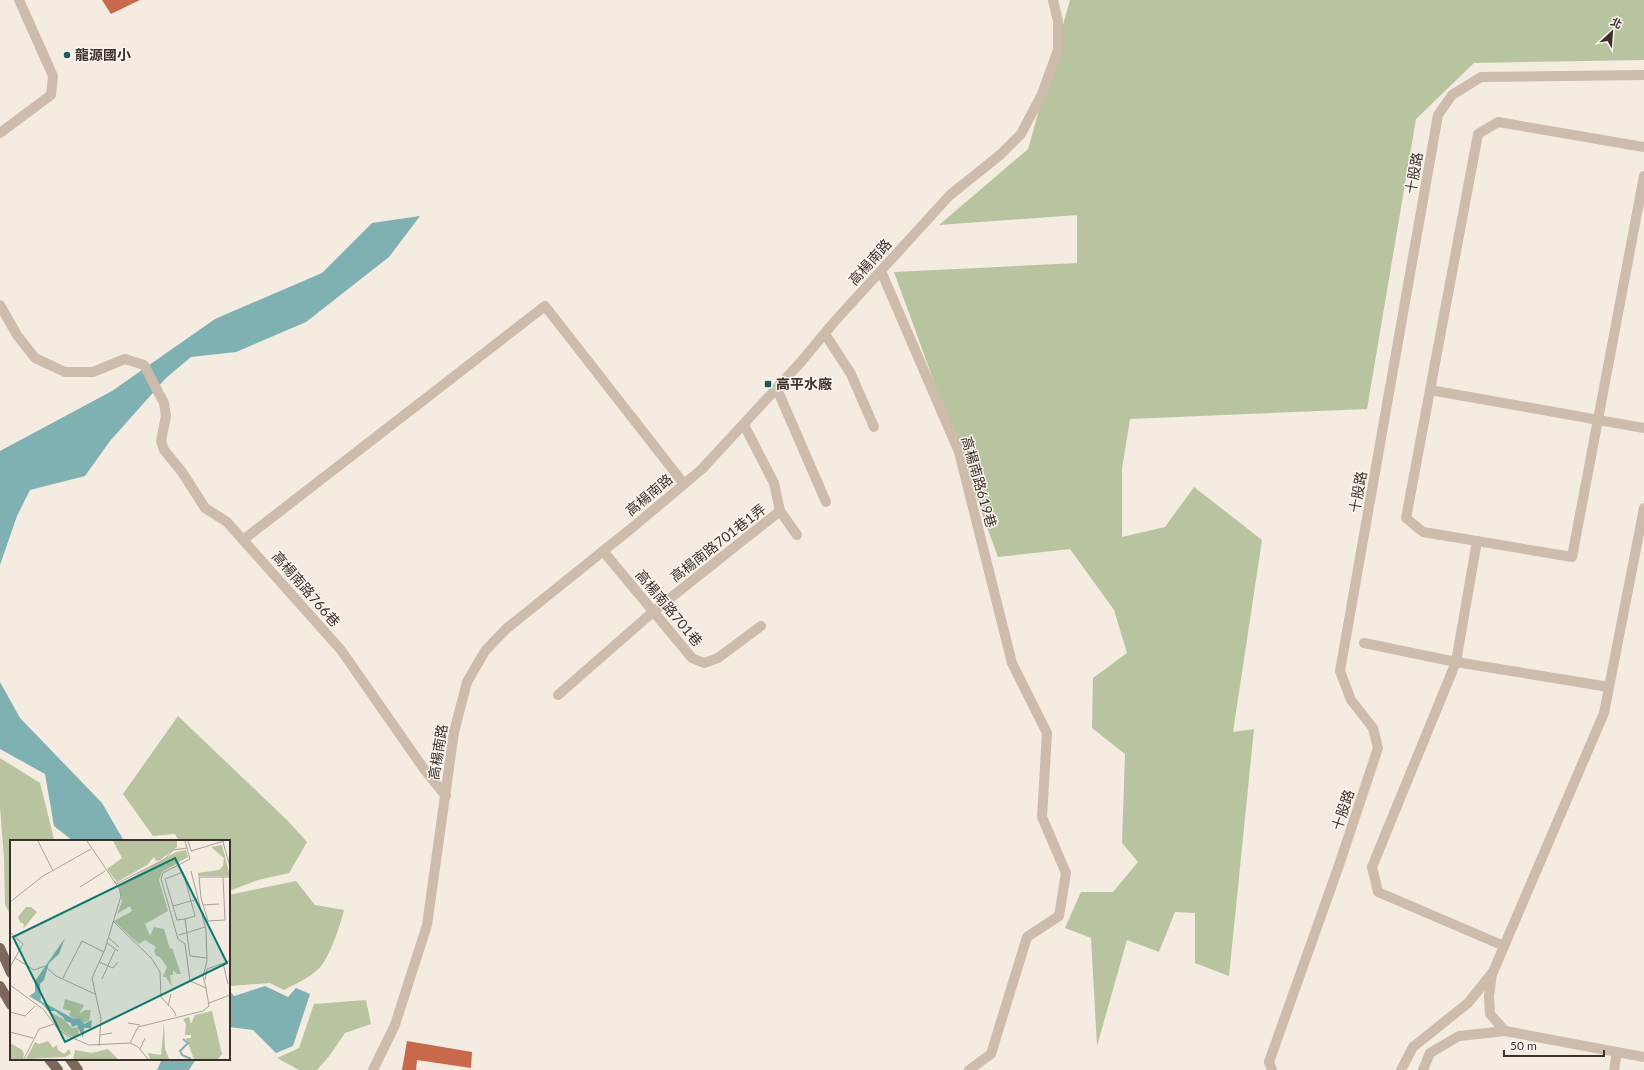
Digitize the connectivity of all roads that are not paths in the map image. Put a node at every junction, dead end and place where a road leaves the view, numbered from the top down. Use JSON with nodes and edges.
{"nodes":[{"id":1,"x":19,"y":0,"type":"edge"},
{"id":2,"x":1053,"y":0,"type":"edge"},
{"id":3,"x":1644,"y":75,"type":"edge"},
{"id":4,"x":0,"y":133,"type":"edge"},
{"id":5,"x":1644,"y":147,"type":"edge"},
{"id":6,"x":1644,"y":176,"type":"edge"},
{"id":7,"x":881,"y":271,"type":"junction"},
{"id":8,"x":0,"y":305,"type":"edge"},
{"id":9,"x":825,"y":334,"type":"junction"},
{"id":10,"x":777,"y":389,"type":"junction"},
{"id":11,"x":1430,"y":390,"type":"junction"},
{"id":12,"x":1598,"y":420,"type":"junction"},
{"id":13,"x":744,"y":425,"type":"junction"},
{"id":14,"x":874,"y":427,"type":"dead end"},
{"id":15,"x":1644,"y":428,"type":"edge"},
{"id":16,"x":684,"y":484,"type":"junction"},
{"id":17,"x":826,"y":502,"type":"dead end"},
{"id":18,"x":1644,"y":508,"type":"edge"},
{"id":19,"x":780,"y":511,"type":"junction"},
{"id":20,"x":797,"y":535,"type":"dead end"},
{"id":21,"x":243,"y":540,"type":"junction"},
{"id":22,"x":1477,"y":542,"type":"junction"},
{"id":23,"x":603,"y":551,"type":"junction"},
{"id":24,"x":654,"y":611,"type":"junction"},
{"id":25,"x":761,"y":626,"type":"dead end"},
{"id":26,"x":1364,"y":644,"type":"dead end"},
{"id":27,"x":1456,"y":662,"type":"junction"},
{"id":28,"x":1609,"y":687,"type":"junction"},
{"id":29,"x":558,"y":695,"type":"dead end"},
{"id":30,"x":446,"y":796,"type":"junction"},
{"id":31,"x":1504,"y":946,"type":"junction"},
{"id":32,"x":0,"y":948,"type":"edge"},
{"id":33,"x":10,"y":971,"type":"edge"},
{"id":34,"x":1493,"y":972,"type":"junction"},
{"id":35,"x":0,"y":986,"type":"edge"},
{"id":36,"x":10,"y":1003,"type":"edge"},
{"id":37,"x":1505,"y":1031,"type":"junction"},
{"id":38,"x":1617,"y":1052,"type":"junction"},
{"id":39,"x":1644,"y":1057,"type":"edge"},
{"id":40,"x":50,"y":1060,"type":"edge"},
{"id":41,"x":71,"y":1060,"type":"edge"},
{"id":42,"x":58,"y":1070,"type":"edge"},
{"id":43,"x":78,"y":1070,"type":"edge"},
{"id":44,"x":373,"y":1070,"type":"edge"},
{"id":45,"x":969,"y":1070,"type":"edge"},
{"id":46,"x":1272,"y":1070,"type":"edge"},
{"id":47,"x":1401,"y":1070,"type":"edge"},
{"id":48,"x":1423,"y":1070,"type":"edge"},
{"id":49,"x":1614,"y":1070,"type":"edge"}],
"edges":[{"from":1,"to":4,"type":"street"},
{"from":2,"to":7,"type":"street","name":"高楊南路"},
{"from":3,"to":46,"type":"street","name":"十股路"},
{"from":5,"to":11,"type":"street"},
{"from":6,"to":12,"type":"street"},
{"from":7,"to":9,"type":"street","name":"高楊南路"},
{"from":7,"to":45,"type":"street","name":"高楊南路619巷"},
{"from":8,"to":21,"type":"street","name":"高楊南路766巷"},
{"from":9,"to":10,"type":"street","name":"高楊南路"},
{"from":9,"to":14,"type":"street"},
{"from":10,"to":13,"type":"street","name":"高楊南路"},
{"from":10,"to":17,"type":"street"},
{"from":11,"to":12,"type":"street"},
{"from":11,"to":22,"type":"street"},
{"from":12,"to":15,"type":"street"},
{"from":12,"to":22,"type":"street"},
{"from":13,"to":16,"type":"street","name":"高楊南路"},
{"from":13,"to":19,"type":"street"},
{"from":16,"to":21,"type":"street"},
{"from":16,"to":23,"type":"street","name":"高楊南路"},
{"from":18,"to":28,"type":"street"},
{"from":19,"to":20,"type":"street"},
{"from":19,"to":24,"type":"street","name":"高楊南路701巷1弄"},
{"from":21,"to":30,"type":"street","name":"高楊南路766巷"},
{"from":22,"to":27,"type":"street"},
{"from":23,"to":24,"type":"street","name":"高楊南路701巷"},
{"from":23,"to":30,"type":"street","name":"高楊南路"},
{"from":24,"to":25,"type":"street","name":"高楊南路701巷"},
{"from":24,"to":29,"type":"street","name":"高楊南路701巷1弄"},
{"from":26,"to":27,"type":"street"},
{"from":27,"to":28,"type":"street"},
{"from":27,"to":31,"type":"street"},
{"from":28,"to":31,"type":"street"},
{"from":30,"to":44,"type":"street","name":"高楊南路"},
{"from":31,"to":34,"type":"street"},
{"from":32,"to":33,"type":"main road"},
{"from":34,"to":37,"type":"street"},
{"from":34,"to":47,"type":"street"},
{"from":35,"to":36,"type":"main road"},
{"from":37,"to":38,"type":"street"},
{"from":37,"to":48,"type":"street"},
{"from":38,"to":39,"type":"street"},
{"from":38,"to":49,"type":"street"},
{"from":40,"to":42,"type":"main road"},
{"from":41,"to":43,"type":"main road"}]}
